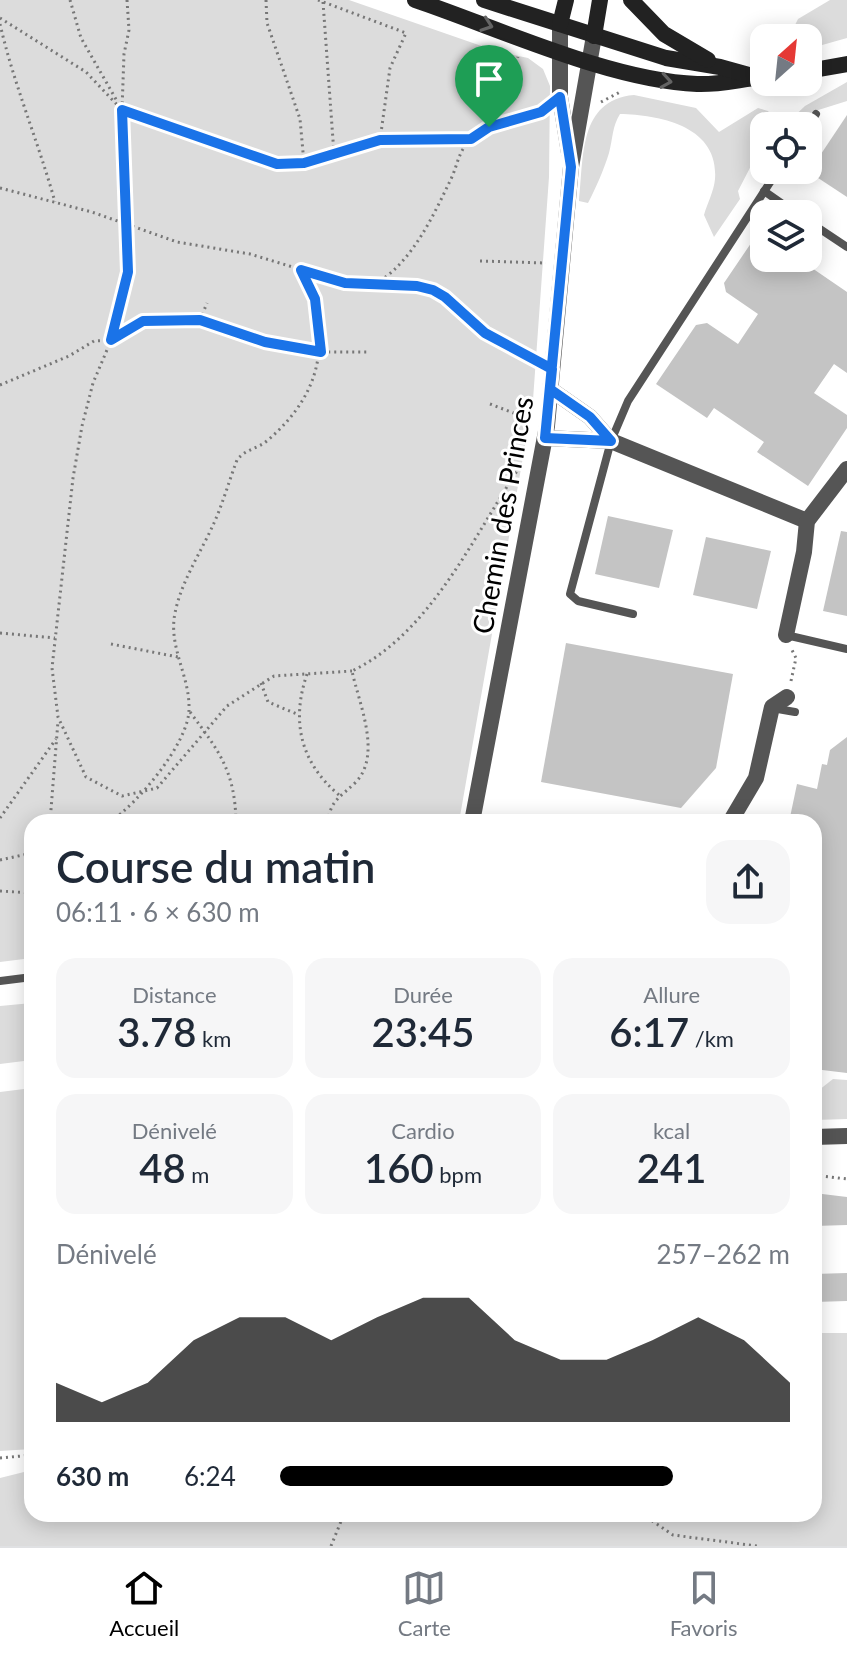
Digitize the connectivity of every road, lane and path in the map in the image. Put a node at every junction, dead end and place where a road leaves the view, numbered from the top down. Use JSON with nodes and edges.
{"nodes":[{"id":1,"x":70,"y":0,"type":"edge"},
{"id":2,"x":127,"y":0,"type":"edge"},
{"id":3,"x":266,"y":0,"type":"edge"},
{"id":4,"x":415,"y":0,"type":"edge"},
{"id":5,"x":484,"y":0,"type":"edge"},
{"id":6,"x":566,"y":0,"type":"edge"},
{"id":7,"x":600,"y":0,"type":"edge"},
{"id":8,"x":631,"y":0,"type":"edge"},
{"id":9,"x":321,"y":1,"type":"edge"},
{"id":10,"x":0,"y":18,"type":"edge"},
{"id":11,"x":0,"y":24,"type":"edge"},
{"id":12,"x":560,"y":24,"type":"junction"},
{"id":13,"x":594,"y":36,"type":"junction"},
{"id":14,"x":525,"y":39,"type":"junction"},
{"id":15,"x":560,"y":50,"type":"junction"},
{"id":16,"x":590,"y":61,"type":"junction"},
{"id":17,"x":847,"y":64,"type":"edge"},
{"id":18,"x":720,"y":67,"type":"junction"},
{"id":19,"x":822,"y":68,"type":"edge"},
{"id":20,"x":750,"y":74,"type":"edge"},
{"id":21,"x":750,"y":79,"type":"edge"},
{"id":22,"x":560,"y":97,"type":"junction"},
{"id":23,"x":122,"y":110,"type":"junction"},
{"id":24,"x":489,"y":127,"type":"junction"},
{"id":25,"x":471,"y":139,"type":"junction"},
{"id":26,"x":380,"y":140,"type":"junction"},
{"id":27,"x":334,"y":154,"type":"junction"},
{"id":28,"x":304,"y":163,"type":"junction"},
{"id":29,"x":571,"y":167,"type":"junction"},
{"id":30,"x":769,"y":184,"type":"edge"},
{"id":31,"x":0,"y":188,"type":"edge"},
{"id":32,"x":764,"y":191,"type":"junction"},
{"id":33,"x":777,"y":200,"type":"edge"},
{"id":34,"x":55,"y":202,"type":"junction"},
{"id":35,"x":126,"y":224,"type":"junction"},
{"id":36,"x":822,"y":230,"type":"edge"},
{"id":37,"x":847,"y":247,"type":"edge"},
{"id":38,"x":480,"y":261,"type":"dead end"},
{"id":39,"x":562,"y":263,"type":"junction"},
{"id":40,"x":301,"y":270,"type":"junction"},
{"id":41,"x":371,"y":286,"type":"junction"},
{"id":42,"x":207,"y":303,"type":"dead end"},
{"id":43,"x":200,"y":320,"type":"junction"},
{"id":44,"x":111,"y":340,"type":"junction"},
{"id":45,"x":321,"y":352,"type":"junction"},
{"id":46,"x":369,"y":352,"type":"dead end"},
{"id":47,"x":552,"y":369,"type":"junction"},
{"id":48,"x":0,"y":385,"type":"edge"},
{"id":49,"x":550,"y":389,"type":"junction"},
{"id":50,"x":490,"y":404,"type":"dead end"},
{"id":51,"x":546,"y":432,"type":"junction"},
{"id":52,"x":611,"y":441,"type":"junction"},
{"id":53,"x":522,"y":464,"type":"dead end"},
{"id":54,"x":847,"y":469,"type":"edge"},
{"id":55,"x":807,"y":521,"type":"junction"},
{"id":56,"x":633,"y":614,"type":"dead end"},
{"id":57,"x":0,"y":633,"type":"edge"},
{"id":58,"x":786,"y":635,"type":"junction"},
{"id":59,"x":55,"y":638,"type":"junction"},
{"id":60,"x":111,"y":644,"type":"dead end"},
{"id":61,"x":847,"y":649,"type":"edge"},
{"id":62,"x":178,"y":657,"type":"junction"},
{"id":63,"x":352,"y":671,"type":"junction"},
{"id":64,"x":307,"y":674,"type":"junction"},
{"id":65,"x":261,"y":683,"type":"junction"},
{"id":66,"x":791,"y":705,"type":"joint"},
{"id":67,"x":190,"y":712,"type":"junction"},
{"id":68,"x":297,"y":714,"type":"junction"},
{"id":69,"x":58,"y":717,"type":"junction"},
{"id":70,"x":205,"y":733,"type":"junction"},
{"id":71,"x":57,"y":738,"type":"junction"},
{"id":72,"x":144,"y":791,"type":"junction"},
{"id":73,"x":339,"y":795,"type":"junction"},
{"id":74,"x":51,"y":814,"type":"edge"},
{"id":75,"x":122,"y":814,"type":"edge"},
{"id":76,"x":235,"y":814,"type":"edge"},
{"id":77,"x":329,"y":814,"type":"edge"},
{"id":78,"x":474,"y":814,"type":"edge"},
{"id":79,"x":735,"y":814,"type":"edge"},
{"id":80,"x":0,"y":818,"type":"edge"},
{"id":81,"x":24,"y":854,"type":"edge"},
{"id":82,"x":0,"y":860,"type":"edge"},
{"id":83,"x":0,"y":891,"type":"edge"},
{"id":84,"x":24,"y":892,"type":"edge"},
{"id":85,"x":24,"y":978,"type":"edge"},
{"id":86,"x":0,"y":981,"type":"edge"},
{"id":87,"x":847,"y":1136,"type":"edge"},
{"id":88,"x":822,"y":1137,"type":"edge"},
{"id":89,"x":822,"y":1176,"type":"edge"},
{"id":90,"x":847,"y":1179,"type":"edge"},
{"id":91,"x":24,"y":1456,"type":"edge"},
{"id":92,"x":0,"y":1458,"type":"edge"},
{"id":93,"x":341,"y":1522,"type":"edge"},
{"id":94,"x":654,"y":1522,"type":"edge"},
{"id":95,"x":331,"y":1546,"type":"edge"},
{"id":96,"x":757,"y":1546,"type":"edge"}],
"edges":[{"from":1,"to":23,"type":"path"},
{"from":2,"to":23,"type":"path"},
{"from":3,"to":28,"type":"path"},
{"from":4,"to":14,"type":"main road","one_way":true},
{"from":5,"to":12,"type":"main road"},
{"from":6,"to":12,"type":"main road"},
{"from":7,"to":13,"type":"main road"},
{"from":8,"to":18,"type":"main road"},
{"from":9,"to":26,"type":"path"},
{"from":9,"to":27,"type":"path"},
{"from":10,"to":23,"type":"path"},
{"from":11,"to":34,"type":"path"},
{"from":12,"to":13,"type":"main road"},
{"from":12,"to":15,"type":"street","name":"Chemin des Princes"},
{"from":13,"to":16,"type":"street","name":"Chemin des Princes"},
{"from":13,"to":18,"type":"main road"},
{"from":14,"to":15,"type":"main road"},
{"from":14,"to":24,"type":"path"},
{"from":15,"to":16,"type":"main road"},
{"from":15,"to":22,"type":"street","name":"Chemin des Princes"},
{"from":16,"to":21,"type":"main road","one_way":true},
{"from":16,"to":29,"type":"street","name":"Chemin des Princes"},
{"from":17,"to":19,"type":"main road"},
{"from":18,"to":20,"type":"main road"},
{"from":22,"to":24,"type":"path"},
{"from":22,"to":29,"type":"street","name":"Chemin des Princes"},
{"from":23,"to":28,"type":"path"},
{"from":23,"to":35,"type":"path"},
{"from":24,"to":25,"type":"path"},
{"from":25,"to":26,"type":"path"},
{"from":25,"to":41,"type":"path"},
{"from":26,"to":27,"type":"path"},
{"from":27,"to":28,"type":"path"},
{"from":29,"to":39,"type":"street","name":"Chemin des Princes"},
{"from":30,"to":32,"type":"lane"},
{"from":31,"to":34,"type":"path"},
{"from":32,"to":33,"type":"lane"},
{"from":32,"to":52,"type":"lane"},
{"from":34,"to":35,"type":"path"},
{"from":35,"to":40,"type":"path"},
{"from":35,"to":44,"type":"path"},
{"from":36,"to":37,"type":"lane"},
{"from":38,"to":39,"type":"path"},
{"from":39,"to":47,"type":"street","name":"Chemin des Princes"},
{"from":40,"to":41,"type":"path"},
{"from":40,"to":45,"type":"path"},
{"from":41,"to":47,"type":"path"},
{"from":42,"to":43,"type":"path"},
{"from":43,"to":44,"type":"path"},
{"from":43,"to":45,"type":"path"},
{"from":44,"to":48,"type":"path"},
{"from":44,"to":59,"type":"path"},
{"from":45,"to":46,"type":"path"},
{"from":45,"to":62,"type":"path"},
{"from":47,"to":49,"type":"street","name":"Chemin des Princes"},
{"from":49,"to":51,"type":"street","name":"Chemin des Princes"},
{"from":49,"to":52,"type":"street"},
{"from":50,"to":51,"type":"path"},
{"from":51,"to":52,"type":"street"},
{"from":51,"to":78,"type":"street","name":"Chemin des Princes"},
{"from":52,"to":55,"type":"street"},
{"from":52,"to":56,"type":"lane"},
{"from":53,"to":63,"type":"path"},
{"from":54,"to":55,"type":"street"},
{"from":55,"to":58,"type":"street"},
{"from":57,"to":59,"type":"path"},
{"from":58,"to":61,"type":"lane"},
{"from":58,"to":66,"type":"path"},
{"from":59,"to":69,"type":"path"},
{"from":60,"to":62,"type":"path"},
{"from":62,"to":67,"type":"path"},
{"from":63,"to":64,"type":"path"},
{"from":63,"to":73,"type":"path"},
{"from":64,"to":65,"type":"path"},
{"from":64,"to":68,"type":"path"},
{"from":65,"to":68,"type":"path"},
{"from":65,"to":70,"type":"path"},
{"from":66,"to":79,"type":"street"},
{"from":67,"to":70,"type":"path"},
{"from":67,"to":72,"type":"path"},
{"from":68,"to":73,"type":"path"},
{"from":69,"to":71,"type":"path"},
{"from":69,"to":72,"type":"path"},
{"from":70,"to":72,"type":"path"},
{"from":70,"to":76,"type":"path"},
{"from":71,"to":74,"type":"path"},
{"from":71,"to":80,"type":"path"},
{"from":72,"to":75,"type":"path"},
{"from":73,"to":77,"type":"path"},
{"from":81,"to":82,"type":"path"},
{"from":83,"to":84,"type":"path"},
{"from":85,"to":86,"type":"lane"},
{"from":87,"to":88,"type":"street"},
{"from":89,"to":90,"type":"path"},
{"from":91,"to":92,"type":"path"},
{"from":93,"to":95,"type":"path"},
{"from":94,"to":96,"type":"path"}]}
